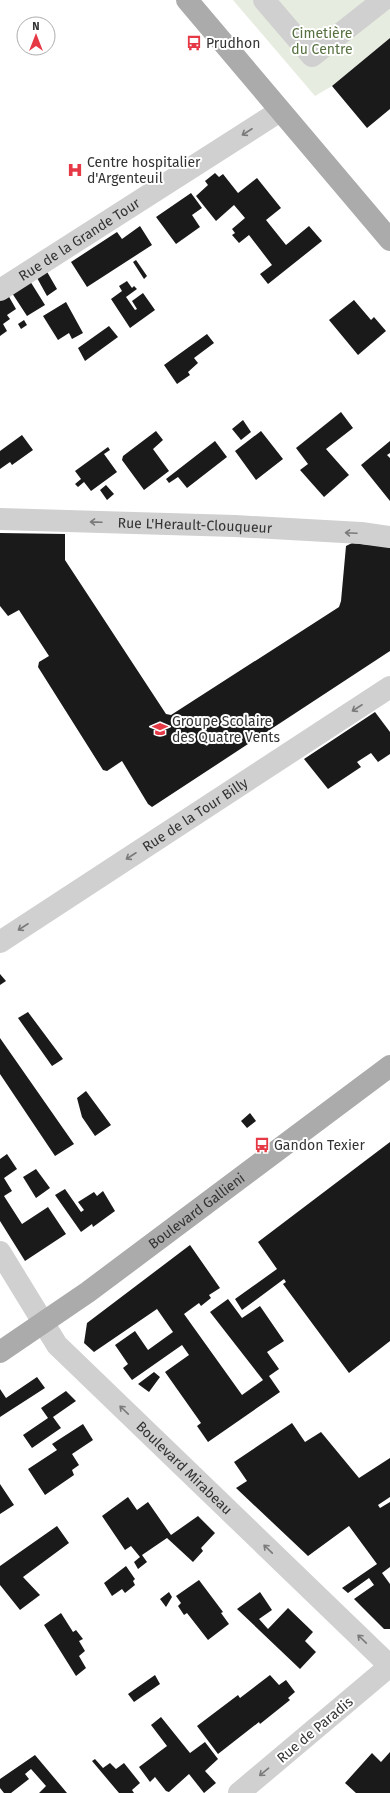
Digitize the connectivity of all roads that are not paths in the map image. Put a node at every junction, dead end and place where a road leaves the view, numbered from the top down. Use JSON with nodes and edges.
{"nodes":[{"id":1,"x":187,"y":0,"type":"edge"},
{"id":2,"x":264,"y":0,"type":"edge"},
{"id":3,"x":383,"y":0,"type":"edge"},
{"id":4,"x":280,"y":112,"type":"junction"},
{"id":5,"x":390,"y":240,"type":"edge"},
{"id":6,"x":0,"y":290,"type":"edge"},
{"id":7,"x":0,"y":519,"type":"edge"},
{"id":8,"x":390,"y":537,"type":"edge"},
{"id":9,"x":390,"y":687,"type":"edge"},
{"id":10,"x":0,"y":942,"type":"edge"},
{"id":11,"x":390,"y":1066,"type":"edge"},
{"id":12,"x":0,"y":1252,"type":"edge"},
{"id":13,"x":44,"y":1322,"type":"junction"},
{"id":14,"x":0,"y":1352,"type":"edge"},
{"id":15,"x":390,"y":1666,"type":"edge"},
{"id":16,"x":239,"y":1793,"type":"edge"}],
"edges":[{"from":1,"to":4,"type":"main road"},
{"from":2,"to":3,"type":"street"},
{"from":4,"to":5,"type":"main road"},
{"from":4,"to":6,"type":"street","name":"Rue de la Grande Tour","one_way":true},
{"from":8,"to":7,"type":"street","name":"Rue L'Herault-Clouqueur","one_way":true},
{"from":9,"to":10,"type":"street","name":"Rue de la Tour Billy","one_way":true},
{"from":11,"to":13,"type":"main road","name":"Boulevard Gallieni"},
{"from":12,"to":13,"type":"street","name":"Boulevard Mirabeau"},
{"from":13,"to":14,"type":"main road","name":"Boulevard Gallieni"},
{"from":15,"to":13,"type":"street","name":"Boulevard Mirabeau","one_way":true},
{"from":15,"to":16,"type":"street","name":"Rue de Paradis","one_way":true}]}
